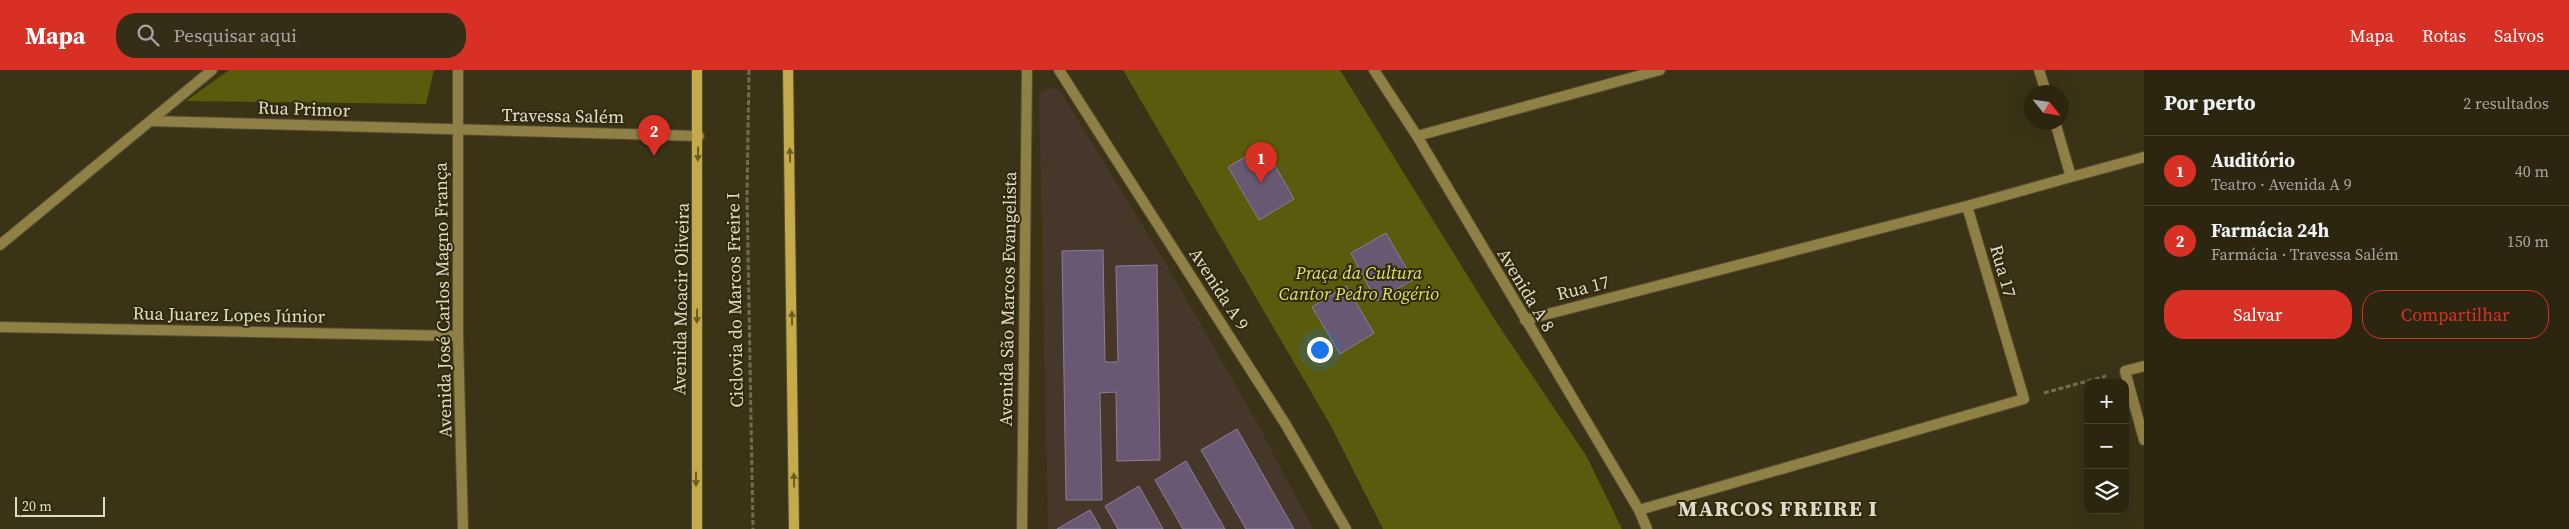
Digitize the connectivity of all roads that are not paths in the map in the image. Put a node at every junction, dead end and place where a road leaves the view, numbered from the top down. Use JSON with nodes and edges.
{"nodes":[{"id":1,"x":212,"y":70,"type":"edge"},
{"id":2,"x":458,"y":70,"type":"edge"},
{"id":3,"x":697,"y":70,"type":"edge"},
{"id":4,"x":788,"y":70,"type":"edge"},
{"id":5,"x":1027,"y":70,"type":"edge"},
{"id":6,"x":1059,"y":70,"type":"edge"},
{"id":7,"x":1374,"y":70,"type":"edge"},
{"id":8,"x":1660,"y":70,"type":"edge"},
{"id":9,"x":2039,"y":70,"type":"edge"},
{"id":10,"x":2044,"y":85,"type":"edge"},
{"id":11,"x":151,"y":121,"type":"junction"},
{"id":12,"x":457,"y":130,"type":"junction"},
{"id":13,"x":2057,"y":130,"type":"edge"},
{"id":14,"x":699,"y":136,"type":"junction"},
{"id":15,"x":1417,"y":136,"type":"junction"},
{"id":16,"x":2144,"y":157,"type":"edge"},
{"id":17,"x":2071,"y":177,"type":"junction"},
{"id":18,"x":1967,"y":206,"type":"junction"},
{"id":19,"x":0,"y":245,"type":"edge"},
{"id":20,"x":1525,"y":320,"type":"junction"},
{"id":21,"x":0,"y":327,"type":"edge"},
{"id":22,"x":458,"y":336,"type":"junction"},
{"id":23,"x":2144,"y":366,"type":"edge"},
{"id":24,"x":2144,"y":440,"type":"edge"},
{"id":25,"x":1639,"y":510,"type":"junction"},
{"id":26,"x":463,"y":529,"type":"edge"},
{"id":27,"x":697,"y":529,"type":"edge"},
{"id":28,"x":794,"y":529,"type":"edge"},
{"id":29,"x":1022,"y":529,"type":"edge"},
{"id":30,"x":1346,"y":529,"type":"edge"},
{"id":31,"x":1647,"y":529,"type":"edge"}],
"edges":[{"from":1,"to":11,"type":"street"},
{"from":2,"to":12,"type":"street","name":"Avenida José Carlos Magno França"},
{"from":3,"to":14,"type":"main road","name":"Avenida Moacir Oliveira"},
{"from":28,"to":4,"type":"main road","one_way":true},
{"from":5,"to":29,"type":"street","name":"Avenida São Marcos Evangelista"},
{"from":6,"to":30,"type":"street","name":"Avenida A 9"},
{"from":7,"to":15,"type":"street","name":"Avenida A 8"},
{"from":8,"to":15,"type":"street"},
{"from":9,"to":10,"type":"street"},
{"from":11,"to":12,"type":"street","name":"Rua Primor"},
{"from":11,"to":19,"type":"street"},
{"from":12,"to":14,"type":"street","name":"Travessa Salém"},
{"from":12,"to":22,"type":"street","name":"Avenida José Carlos Magno França"},
{"from":13,"to":17,"type":"street"},
{"from":14,"to":27,"type":"main road","name":"Avenida Moacir Oliveira","one_way":true},
{"from":15,"to":20,"type":"street","name":"Avenida A 8"},
{"from":16,"to":17,"type":"street"},
{"from":17,"to":18,"type":"street"},
{"from":18,"to":20,"type":"street","name":"Rua 17"},
{"from":18,"to":25,"type":"street","name":"Rua 17"},
{"from":20,"to":25,"type":"street","name":"Avenida A 8"},
{"from":21,"to":22,"type":"street","name":"Rua Juarez Lopes Júnior"},
{"from":22,"to":26,"type":"street","name":"Avenida José Carlos Magno França"},
{"from":23,"to":24,"type":"street"},
{"from":25,"to":31,"type":"street","name":"Avenida A 8"}]}
